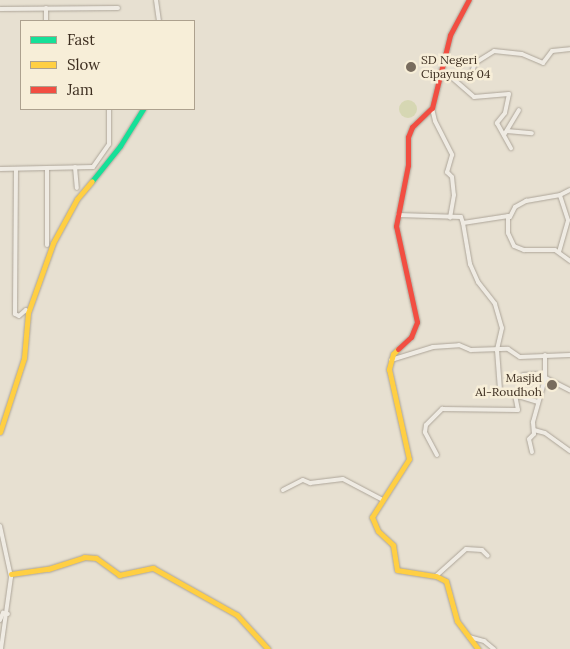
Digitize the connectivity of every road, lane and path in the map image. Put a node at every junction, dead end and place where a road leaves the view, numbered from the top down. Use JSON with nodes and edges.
{"nodes":[{"id":1,"x":156,"y":0,"type":"edge"},
{"id":2,"x":469,"y":0,"type":"edge"},
{"id":3,"x":46,"y":8,"type":"junction"},
{"id":4,"x":118,"y":8,"type":"dead end"},
{"id":5,"x":0,"y":9,"type":"edge"},
{"id":6,"x":46,"y":20,"type":"edge"},
{"id":7,"x":159,"y":20,"type":"edge"},
{"id":8,"x":570,"y":49,"type":"edge"},
{"id":9,"x":441,"y":73,"type":"junction"},
{"id":10,"x":470,"y":79,"type":"dead end"},
{"id":11,"x":432,"y":108,"type":"junction"},
{"id":12,"x":108,"y":110,"type":"edge"},
{"id":13,"x":142,"y":110,"type":"edge"},
{"id":14,"x":519,"y":110,"type":"dead end"},
{"id":15,"x":507,"y":131,"type":"junction"},
{"id":16,"x":532,"y":133,"type":"dead end"},
{"id":17,"x":504,"y":135,"type":"junction"},
{"id":18,"x":512,"y":148,"type":"dead end"},
{"id":19,"x":75,"y":167,"type":"junction"},
{"id":20,"x":89,"y":168,"type":"junction"},
{"id":21,"x":0,"y":169,"type":"edge"},
{"id":22,"x":16,"y":169,"type":"junction"},
{"id":23,"x":47,"y":169,"type":"junction"},
{"id":24,"x":94,"y":177,"type":"junction"},
{"id":25,"x":77,"y":188,"type":"dead end"},
{"id":26,"x":570,"y":190,"type":"edge"},
{"id":27,"x":560,"y":195,"type":"junction"},
{"id":28,"x":398,"y":215,"type":"junction"},
{"id":29,"x":510,"y":217,"type":"junction"},
{"id":30,"x":450,"y":218,"type":"junction"},
{"id":31,"x":463,"y":223,"type":"junction"},
{"id":32,"x":47,"y":245,"type":"dead end"},
{"id":33,"x":559,"y":252,"type":"junction"},
{"id":34,"x":570,"y":262,"type":"edge"},
{"id":35,"x":28,"y":313,"type":"junction"},
{"id":36,"x":497,"y":350,"type":"junction"},
{"id":37,"x":570,"y":354,"type":"edge"},
{"id":38,"x":545,"y":355,"type":"junction"},
{"id":39,"x":391,"y":360,"type":"junction"},
{"id":40,"x":523,"y":375,"type":"dead end"},
{"id":41,"x":545,"y":376,"type":"junction"},
{"id":42,"x":500,"y":390,"type":"dead end"},
{"id":43,"x":570,"y":390,"type":"edge"},
{"id":44,"x":538,"y":402,"type":"junction"},
{"id":45,"x":534,"y":430,"type":"junction"},
{"id":46,"x":0,"y":432,"type":"edge"},
{"id":47,"x":570,"y":451,"type":"edge"},
{"id":48,"x":532,"y":452,"type":"dead end"},
{"id":49,"x":437,"y":455,"type":"dead end"},
{"id":50,"x":283,"y":490,"type":"dead end"},
{"id":51,"x":381,"y":500,"type":"junction"},
{"id":52,"x":0,"y":526,"type":"edge"},
{"id":53,"x":488,"y":556,"type":"dead end"},
{"id":54,"x":11,"y":574,"type":"junction"},
{"id":55,"x":436,"y":576,"type":"junction"},
{"id":56,"x":8,"y":614,"type":"junction"},
{"id":57,"x":0,"y":618,"type":"edge"},
{"id":58,"x":469,"y":637,"type":"junction"},
{"id":59,"x":1,"y":649,"type":"edge"},
{"id":60,"x":268,"y":649,"type":"edge"},
{"id":61,"x":478,"y":649,"type":"edge"},
{"id":62,"x":494,"y":649,"type":"edge"}],
"edges":[{"from":1,"to":7,"type":"street"},
{"from":2,"to":9,"type":"street"},
{"from":3,"to":4,"type":"street"},
{"from":3,"to":5,"type":"street"},
{"from":3,"to":6,"type":"street"},
{"from":8,"to":10,"type":"street"},
{"from":9,"to":11,"type":"street"},
{"from":9,"to":17,"type":"street"},
{"from":11,"to":28,"type":"street"},
{"from":11,"to":30,"type":"street"},
{"from":12,"to":20,"type":"street"},
{"from":13,"to":24,"type":"street"},
{"from":14,"to":15,"type":"street"},
{"from":15,"to":16,"type":"street"},
{"from":15,"to":17,"type":"street"},
{"from":17,"to":18,"type":"street"},
{"from":19,"to":20,"type":"street"},
{"from":19,"to":23,"type":"street"},
{"from":19,"to":25,"type":"street"},
{"from":20,"to":24,"type":"street"},
{"from":21,"to":22,"type":"street"},
{"from":22,"to":23,"type":"street"},
{"from":22,"to":35,"type":"street"},
{"from":23,"to":32,"type":"street"},
{"from":24,"to":35,"type":"street"},
{"from":26,"to":27,"type":"street"},
{"from":27,"to":29,"type":"street"},
{"from":27,"to":33,"type":"street"},
{"from":28,"to":30,"type":"street"},
{"from":28,"to":39,"type":"street"},
{"from":29,"to":31,"type":"street"},
{"from":29,"to":33,"type":"street"},
{"from":30,"to":31,"type":"street"},
{"from":31,"to":36,"type":"street"},
{"from":33,"to":34,"type":"street"},
{"from":35,"to":46,"type":"street"},
{"from":36,"to":38,"type":"street"},
{"from":36,"to":39,"type":"street"},
{"from":36,"to":42,"type":"street"},
{"from":37,"to":38,"type":"street"},
{"from":38,"to":41,"type":"street"},
{"from":39,"to":51,"type":"street"},
{"from":40,"to":41,"type":"street"},
{"from":41,"to":43,"type":"street"},
{"from":41,"to":44,"type":"street"},
{"from":44,"to":45,"type":"street"},
{"from":44,"to":49,"type":"street"},
{"from":45,"to":47,"type":"street"},
{"from":45,"to":48,"type":"street"},
{"from":50,"to":51,"type":"street"},
{"from":51,"to":55,"type":"street"},
{"from":52,"to":54,"type":"street"},
{"from":53,"to":55,"type":"street"},
{"from":54,"to":56,"type":"street"},
{"from":54,"to":60,"type":"street"},
{"from":55,"to":58,"type":"street"},
{"from":56,"to":57,"type":"street"},
{"from":56,"to":59,"type":"street"},
{"from":58,"to":61,"type":"street"},
{"from":58,"to":62,"type":"street"}]}
